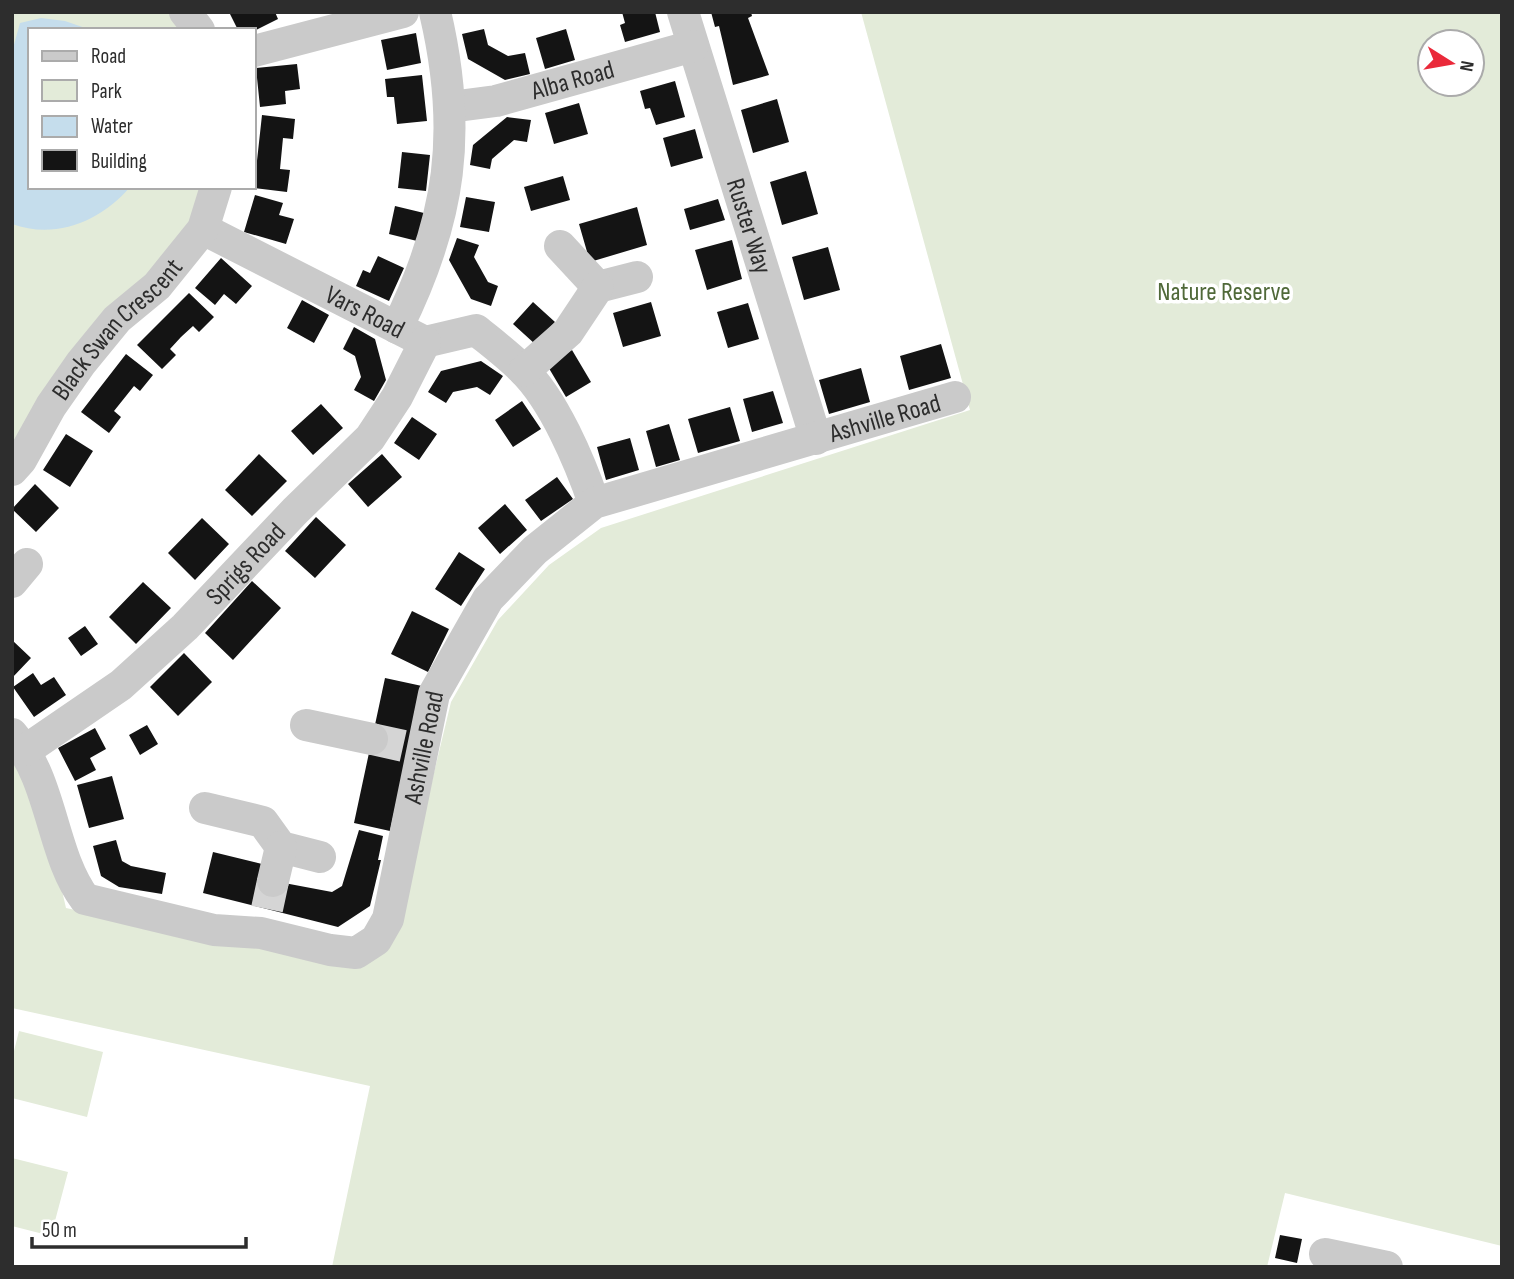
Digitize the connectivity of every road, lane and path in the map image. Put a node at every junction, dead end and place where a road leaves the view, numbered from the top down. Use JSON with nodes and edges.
{"nodes":[{"id":1,"x":185,"y":12,"type":"edge"},
{"id":2,"x":402,"y":12,"type":"edge"},
{"id":3,"x":435,"y":12,"type":"edge"},
{"id":4,"x":683,"y":12,"type":"edge"},
{"id":5,"x":197,"y":28,"type":"edge"},
{"id":6,"x":693,"y":46,"type":"junction"},
{"id":7,"x":256,"y":50,"type":"edge"},
{"id":8,"x":450,"y":107,"type":"junction"},
{"id":9,"x":215,"y":189,"type":"edge"},
{"id":10,"x":203,"y":229,"type":"junction"},
{"id":11,"x":560,"y":246,"type":"dead end"},
{"id":12,"x":637,"y":277,"type":"dead end"},
{"id":13,"x":598,"y":287,"type":"junction"},
{"id":14,"x":397,"y":328,"type":"junction"},
{"id":15,"x":425,"y":342,"type":"junction"},
{"id":16,"x":524,"y":371,"type":"junction"},
{"id":17,"x":955,"y":397,"type":"dead end"},
{"id":18,"x":816,"y":439,"type":"junction"},
{"id":19,"x":12,"y":470,"type":"edge"},
{"id":20,"x":594,"y":503,"type":"junction"},
{"id":21,"x":306,"y":725,"type":"dead end"},
{"id":22,"x":372,"y":739,"type":"tunnel mouth"},
{"id":23,"x":19,"y":742,"type":"edge"},
{"id":24,"x":205,"y":808,"type":"dead end"},
{"id":25,"x":281,"y":847,"type":"junction"},
{"id":26,"x":320,"y":857,"type":"dead end"},
{"id":27,"x":267,"y":908,"type":"junction"},
{"id":28,"x":1325,"y":1254,"type":"dead end"},
{"id":29,"x":1387,"y":1267,"type":"edge"}],
"edges":[{"from":1,"to":5,"type":"street"},
{"from":2,"to":7,"type":"street"},
{"from":3,"to":8,"type":"street"},
{"from":4,"to":6,"type":"street","name":"Ruster Way"},
{"from":6,"to":8,"type":"street","name":"Alba Road"},
{"from":6,"to":18,"type":"street","name":"Ruster Way"},
{"from":8,"to":14,"type":"street"},
{"from":9,"to":10,"type":"street","name":"Black Swan Crescent"},
{"from":10,"to":14,"type":"street","name":"Vars Road"},
{"from":10,"to":19,"type":"street","name":"Black Swan Crescent"},
{"from":11,"to":13,"type":"street"},
{"from":12,"to":13,"type":"street"},
{"from":13,"to":16,"type":"street"},
{"from":14,"to":15,"type":"street","name":"Vars Road"},
{"from":15,"to":16,"type":"street","name":"Vars Road"},
{"from":15,"to":23,"type":"street","name":"Sprigs Road"},
{"from":16,"to":20,"type":"street","name":"Vars Road"},
{"from":17,"to":18,"type":"street","name":"Ashville Road"},
{"from":18,"to":20,"type":"street","name":"Ashville Road"},
{"from":20,"to":27,"type":"street","name":"Ashville Road"},
{"from":21,"to":22,"type":"street"},
{"from":23,"to":27,"type":"street","name":"Ashville Road"},
{"from":24,"to":25,"type":"street"},
{"from":25,"to":26,"type":"street"},
{"from":25,"to":27,"type":"street"},
{"from":28,"to":29,"type":"street"}]}
